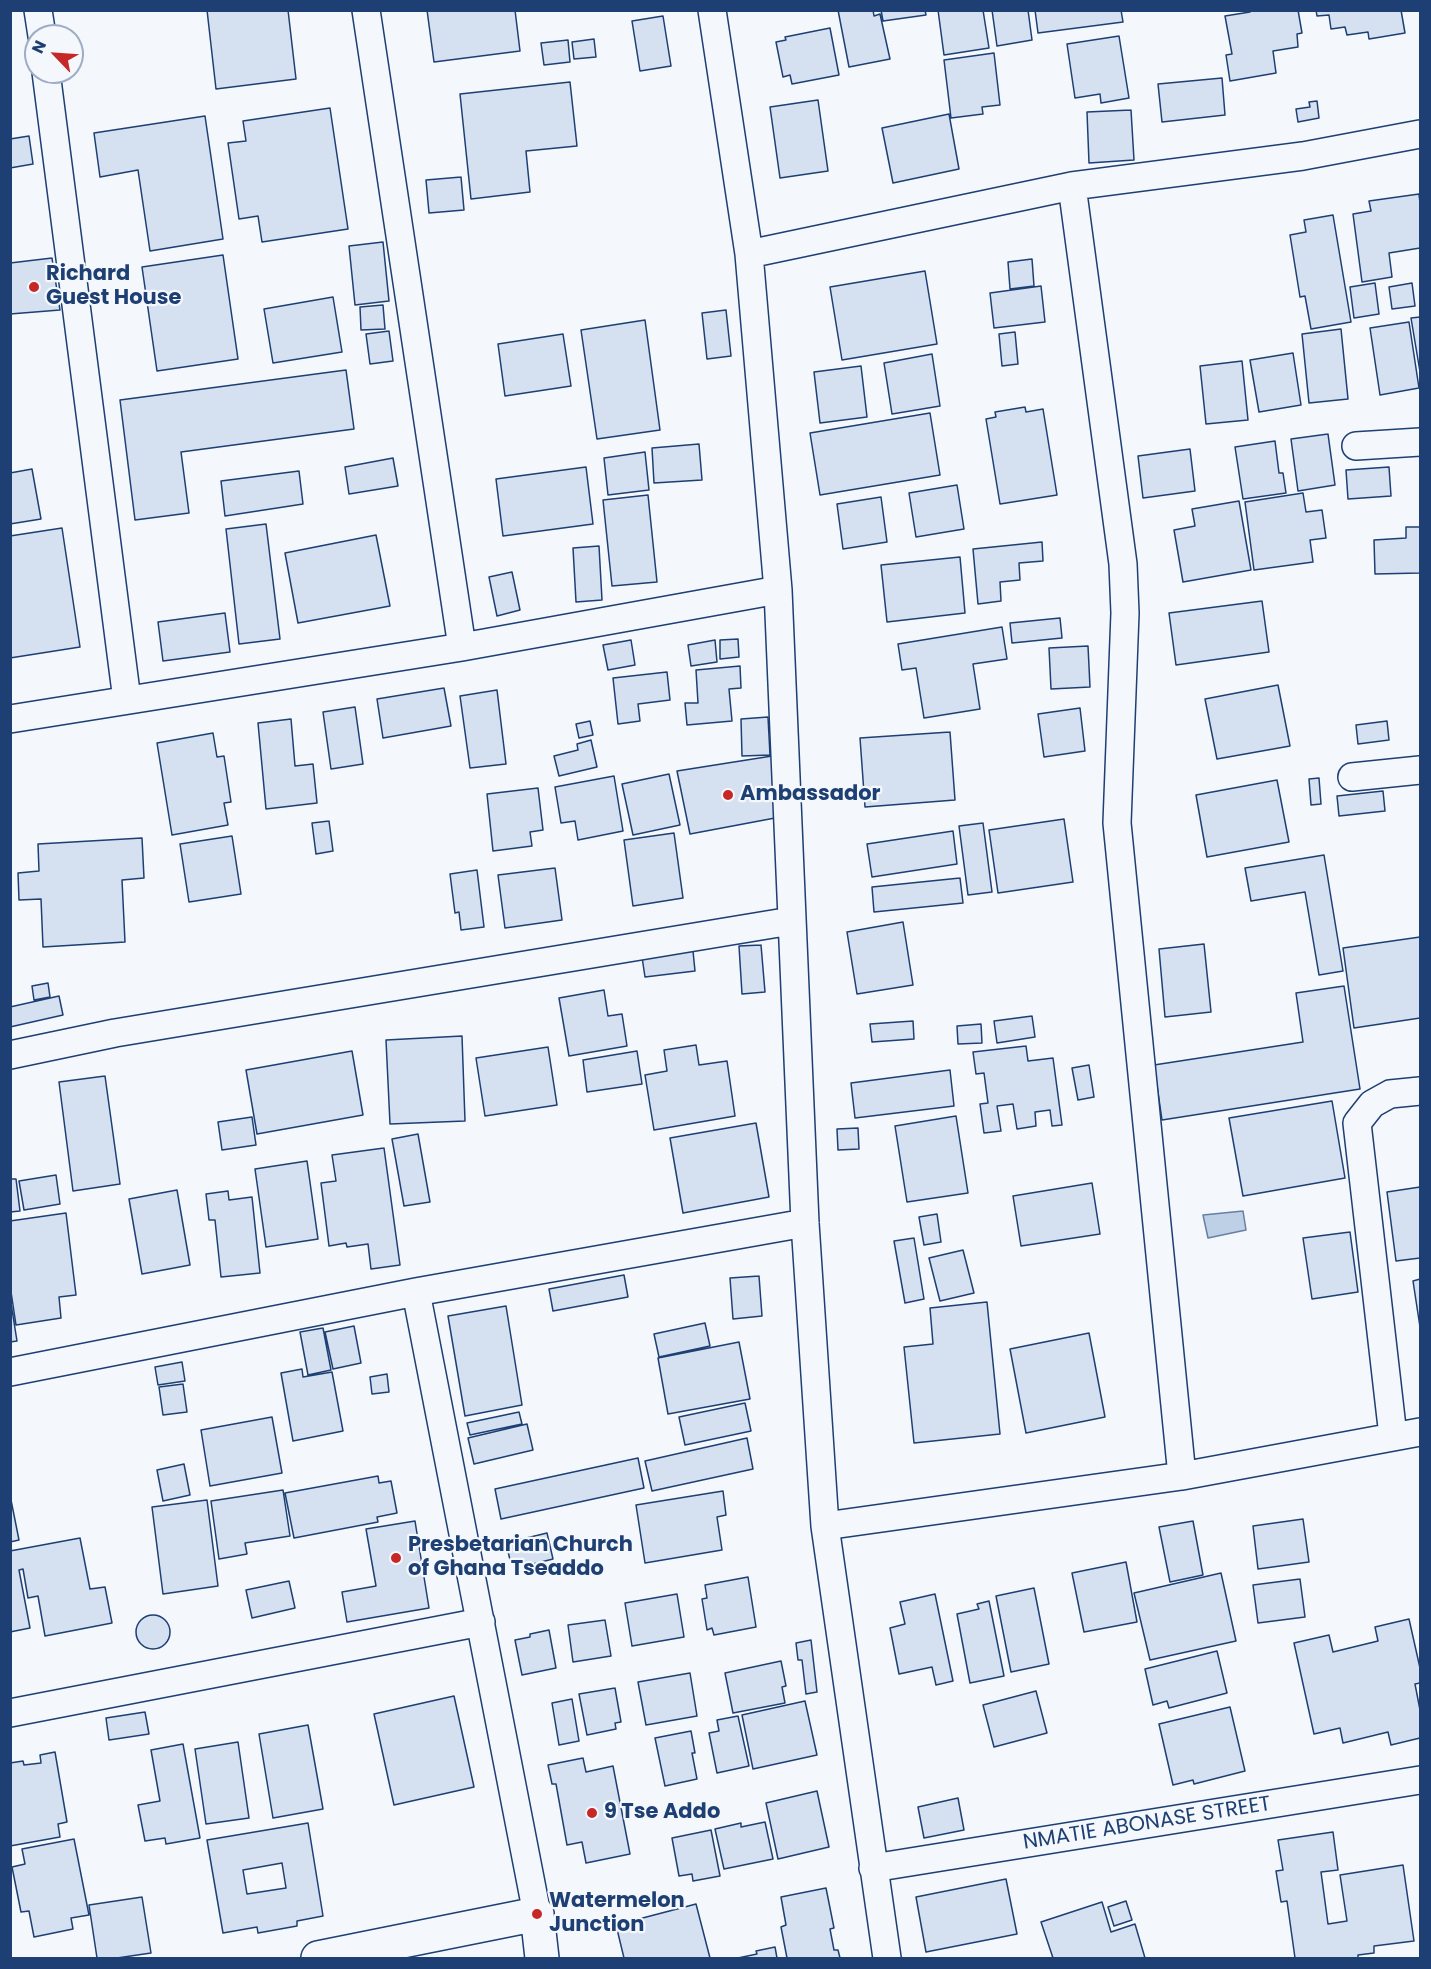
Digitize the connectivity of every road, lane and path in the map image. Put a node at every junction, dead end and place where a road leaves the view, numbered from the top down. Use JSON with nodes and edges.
{"nodes":[{"id":1,"x":366,"y":10,"type":"edge"},
{"id":2,"x":712,"y":10,"type":"edge"},
{"id":3,"x":48,"y":84,"type":"edge"},
{"id":4,"x":1420,"y":134,"type":"edge"},
{"id":5,"x":1072,"y":186,"type":"junction"},
{"id":6,"x":749,"y":254,"type":"junction"},
{"id":7,"x":1420,"y":442,"type":"edge"},
{"id":8,"x":1356,"y":446,"type":"dead end"},
{"id":9,"x":778,"y":590,"type":"junction"},
{"id":10,"x":462,"y":646,"type":"junction"},
{"id":11,"x":127,"y":700,"type":"junction"},
{"id":12,"x":10,"y":719,"type":"edge"},
{"id":13,"x":1420,"y":770,"type":"edge"},
{"id":14,"x":1352,"y":777,"type":"dead end"},
{"id":15,"x":791,"y":921,"type":"junction"},
{"id":16,"x":10,"y":1054,"type":"edge"},
{"id":17,"x":1420,"y":1091,"type":"edge"},
{"id":18,"x":805,"y":1223,"type":"junction"},
{"id":19,"x":416,"y":1292,"type":"junction"},
{"id":20,"x":10,"y":1372,"type":"edge"},
{"id":21,"x":1420,"y":1432,"type":"edge"},
{"id":22,"x":1392,"y":1436,"type":"junction"},
{"id":23,"x":1182,"y":1476,"type":"junction"},
{"id":24,"x":825,"y":1526,"type":"junction"},
{"id":25,"x":481,"y":1622,"type":"junction"},
{"id":26,"x":10,"y":1713,"type":"edge"},
{"id":27,"x":1420,"y":1780,"type":"edge"},
{"id":28,"x":873,"y":1868,"type":"junction"},
{"id":29,"x":537,"y":1914,"type":"junction"},
{"id":30,"x":318,"y":1959,"type":"edge"},
{"id":31,"x":542,"y":1959,"type":"edge"},
{"id":32,"x":887,"y":1959,"type":"edge"}],
"edges":[{"from":1,"to":10,"type":"street"},
{"from":2,"to":6,"type":"street"},
{"from":3,"to":11,"type":"street"},
{"from":4,"to":5,"type":"street"},
{"from":5,"to":6,"type":"street"},
{"from":5,"to":23,"type":"street"},
{"from":6,"to":9,"type":"street"},
{"from":7,"to":8,"type":"street"},
{"from":9,"to":10,"type":"street"},
{"from":9,"to":15,"type":"street"},
{"from":10,"to":11,"type":"street"},
{"from":11,"to":12,"type":"street"},
{"from":13,"to":14,"type":"street"},
{"from":15,"to":16,"type":"street"},
{"from":15,"to":18,"type":"street"},
{"from":17,"to":22,"type":"street"},
{"from":18,"to":19,"type":"street"},
{"from":18,"to":24,"type":"street"},
{"from":19,"to":20,"type":"street"},
{"from":19,"to":25,"type":"street"},
{"from":21,"to":22,"type":"street"},
{"from":22,"to":23,"type":"street"},
{"from":23,"to":24,"type":"street"},
{"from":24,"to":28,"type":"street"},
{"from":25,"to":26,"type":"street"},
{"from":25,"to":29,"type":"street"},
{"from":27,"to":28,"type":"street","name":"NMATIE ABONASE STREET"},
{"from":28,"to":32,"type":"street"},
{"from":29,"to":30,"type":"street"},
{"from":29,"to":31,"type":"street"}]}
